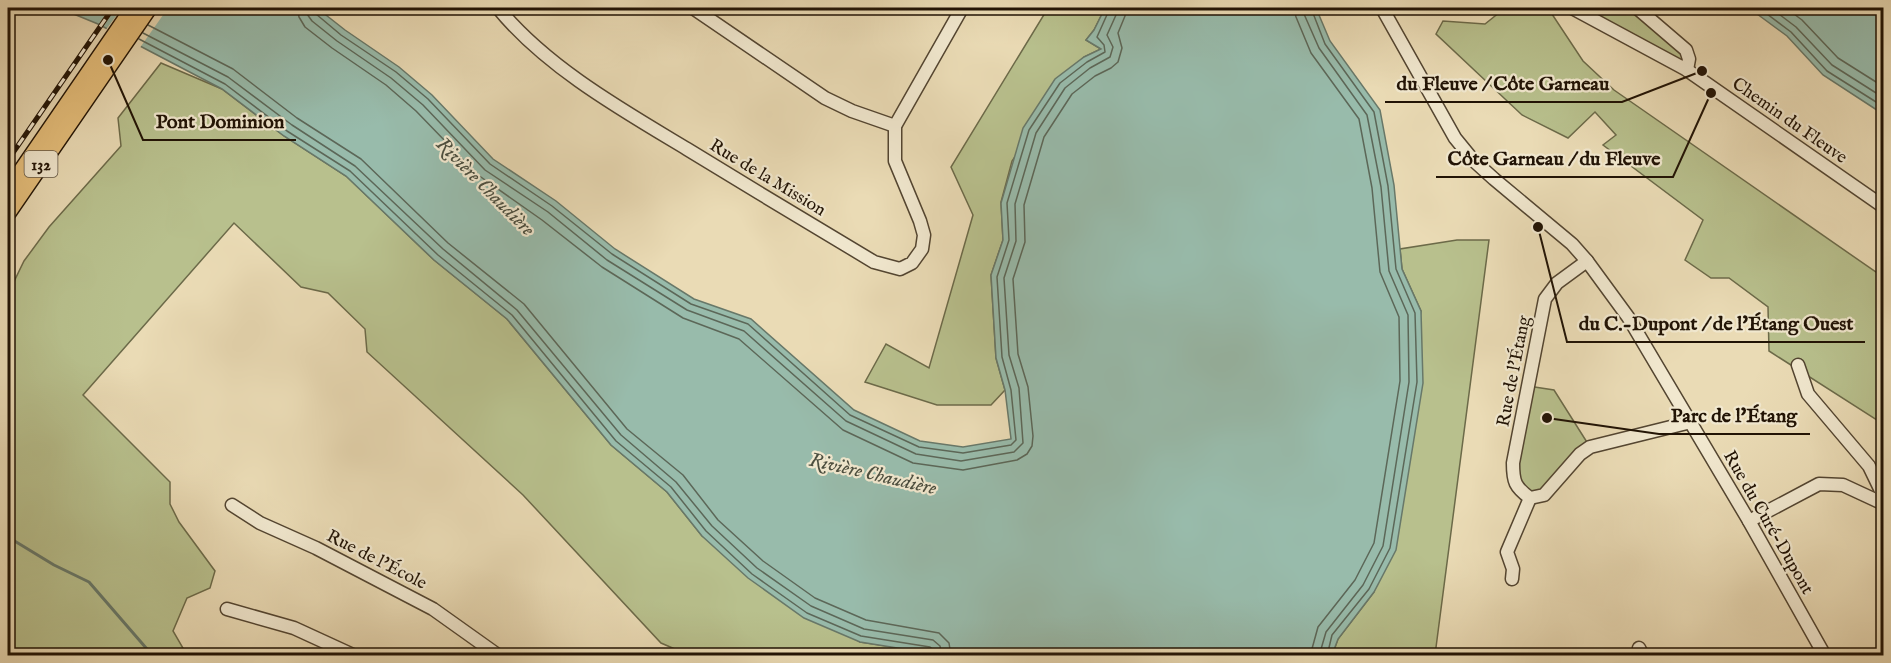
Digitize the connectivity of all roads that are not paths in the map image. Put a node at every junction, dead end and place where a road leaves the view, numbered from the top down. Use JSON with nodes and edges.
{"nodes":[{"id":1,"x":133,"y":8,"type":"edge"},
{"id":2,"x":150,"y":8,"type":"edge"},
{"id":3,"x":498,"y":8,"type":"edge"},
{"id":4,"x":693,"y":8,"type":"edge"},
{"id":5,"x":962,"y":8,"type":"edge"},
{"id":6,"x":1382,"y":8,"type":"edge"},
{"id":7,"x":1572,"y":8,"type":"edge"},
{"id":8,"x":1637,"y":8,"type":"edge"},
{"id":9,"x":1688,"y":70,"type":"junction"},
{"id":10,"x":68,"y":112,"type":"junction"},
{"id":11,"x":895,"y":126,"type":"junction"},
{"id":12,"x":8,"y":190,"type":"edge"},
{"id":13,"x":1884,"y":207,"type":"edge"},
{"id":14,"x":8,"y":213,"type":"edge"},
{"id":15,"x":1587,"y":261,"type":"junction"},
{"id":16,"x":1798,"y":365,"type":"dead end"},
{"id":17,"x":1691,"y":422,"type":"junction"},
{"id":18,"x":1884,"y":497,"type":"edge"},
{"id":19,"x":1530,"y":498,"type":"junction"},
{"id":20,"x":1884,"y":504,"type":"edge"},
{"id":21,"x":232,"y":505,"type":"dead end"},
{"id":22,"x":1749,"y":521,"type":"junction"},
{"id":23,"x":1512,"y":579,"type":"dead end"},
{"id":24,"x":227,"y":609,"type":"dead end"},
{"id":25,"x":355,"y":656,"type":"edge"},
{"id":26,"x":499,"y":656,"type":"edge"},
{"id":27,"x":1825,"y":656,"type":"edge"}],
"edges":[{"from":1,"to":10,"type":"main road","number":"132"},
{"from":2,"to":10,"type":"main road","number":"132"},
{"from":3,"to":11,"type":"street","name":"Rue de la Mission"},
{"from":4,"to":11,"type":"street"},
{"from":5,"to":11,"type":"street"},
{"from":6,"to":15,"type":"street","name":"Rue du Curé-Dupont"},
{"from":7,"to":9,"type":"street","name":"Chemin du Fleuve"},
{"from":8,"to":9,"type":"street"},
{"from":9,"to":13,"type":"street","name":"Chemin du Fleuve"},
{"from":10,"to":12,"type":"main road","number":"132"},
{"from":10,"to":14,"type":"main road","number":"132"},
{"from":15,"to":17,"type":"street","name":"Rue du Curé-Dupont"},
{"from":15,"to":19,"type":"street","name":"Rue de l'Étang"},
{"from":16,"to":18,"type":"street"},
{"from":17,"to":19,"type":"street"},
{"from":17,"to":22,"type":"street","name":"Rue du Curé-Dupont"},
{"from":19,"to":23,"type":"street"},
{"from":20,"to":22,"type":"street"},
{"from":21,"to":26,"type":"street","name":"Rue de l'École"},
{"from":22,"to":27,"type":"street","name":"Rue du Curé-Dupont"},
{"from":24,"to":25,"type":"street"}]}
